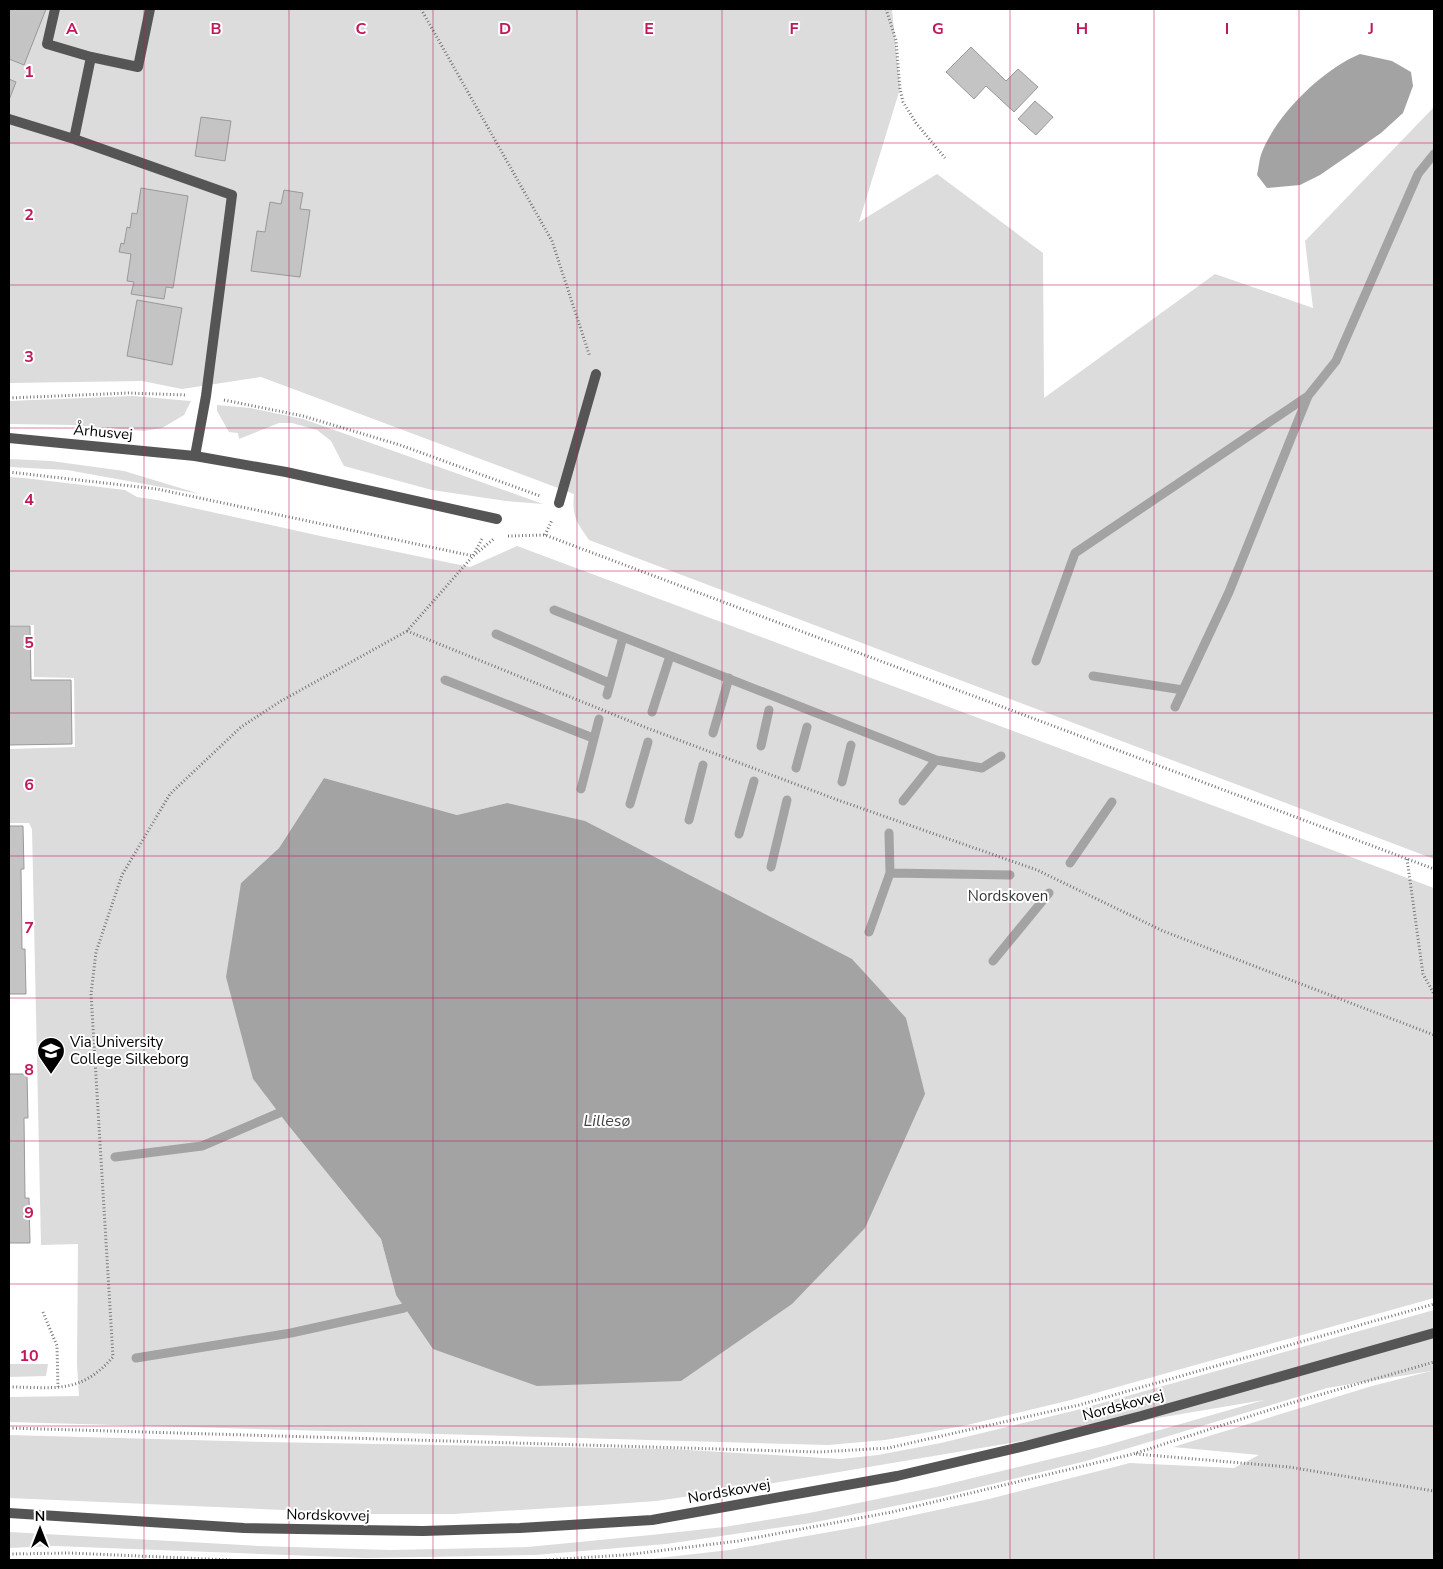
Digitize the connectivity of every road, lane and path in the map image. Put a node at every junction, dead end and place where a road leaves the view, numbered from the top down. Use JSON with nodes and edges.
{"nodes":[{"id":1,"x":55,"y":9,"type":"edge"},
{"id":2,"x":150,"y":9,"type":"edge"},
{"id":3,"x":421,"y":9,"type":"edge"},
{"id":4,"x":886,"y":9,"type":"edge"},
{"id":5,"x":91,"y":57,"type":"junction"},
{"id":6,"x":9,"y":119,"type":"edge"},
{"id":7,"x":74,"y":139,"type":"junction"},
{"id":8,"x":945,"y":158,"type":"dead end"},
{"id":9,"x":596,"y":374,"type":"joint"},
{"id":10,"x":206,"y":396,"type":"junction"},
{"id":11,"x":9,"y":398,"type":"edge"},
{"id":12,"x":9,"y":438,"type":"edge"},
{"id":13,"x":195,"y":456,"type":"junction"},
{"id":14,"x":9,"y":472,"type":"edge"},
{"id":15,"x":560,"y":503,"type":"joint"},
{"id":16,"x":497,"y":519,"type":"joint"},
{"id":17,"x":497,"y":536,"type":"dead end"},
{"id":18,"x":507,"y":536,"type":"dead end"},
{"id":19,"x":473,"y":556,"type":"junction"},
{"id":20,"x":407,"y":631,"type":"junction"},
{"id":21,"x":1407,"y":859,"type":"junction"},
{"id":22,"x":1434,"y":869,"type":"edge"},
{"id":23,"x":1434,"y":994,"type":"edge"},
{"id":24,"x":1434,"y":1035,"type":"edge"},
{"id":25,"x":1434,"y":1304,"type":"edge"},
{"id":26,"x":43,"y":1312,"type":"dead end"},
{"id":27,"x":1434,"y":1333,"type":"edge"},
{"id":28,"x":1434,"y":1362,"type":"edge"},
{"id":29,"x":9,"y":1387,"type":"edge"},
{"id":30,"x":58,"y":1387,"type":"junction"},
{"id":31,"x":9,"y":1428,"type":"edge"},
{"id":32,"x":1133,"y":1454,"type":"junction"},
{"id":33,"x":1434,"y":1491,"type":"edge"},
{"id":34,"x":9,"y":1513,"type":"edge"},
{"id":35,"x":9,"y":1554,"type":"edge"},
{"id":36,"x":231,"y":1560,"type":"edge"},
{"id":37,"x":546,"y":1560,"type":"edge"}],
"edges":[{"from":1,"to":5,"type":"street"},
{"from":2,"to":5,"type":"street"},
{"from":3,"to":9,"type":"path"},
{"from":4,"to":8,"type":"path"},
{"from":5,"to":7,"type":"street"},
{"from":6,"to":7,"type":"street"},
{"from":7,"to":10,"type":"street"},
{"from":9,"to":15,"type":"street"},
{"from":10,"to":11,"type":"path"},
{"from":10,"to":13,"type":"street"},
{"from":10,"to":15,"type":"path"},
{"from":12,"to":13,"type":"street","name":"Århusvej"},
{"from":13,"to":16,"type":"street","name":"Århusvej"},
{"from":14,"to":19,"type":"path"},
{"from":16,"to":19,"type":"path"},
{"from":17,"to":19,"type":"path"},
{"from":18,"to":21,"type":"path"},
{"from":19,"to":20,"type":"path"},
{"from":20,"to":24,"type":"path"},
{"from":20,"to":30,"type":"path"},
{"from":21,"to":22,"type":"path"},
{"from":21,"to":23,"type":"path"},
{"from":25,"to":31,"type":"path"},
{"from":26,"to":30,"type":"path"},
{"from":27,"to":34,"type":"street","name":"Nordskovvej"},
{"from":28,"to":32,"type":"path"},
{"from":29,"to":30,"type":"path"},
{"from":32,"to":33,"type":"path"},
{"from":32,"to":37,"type":"path"},
{"from":35,"to":36,"type":"path"}]}
